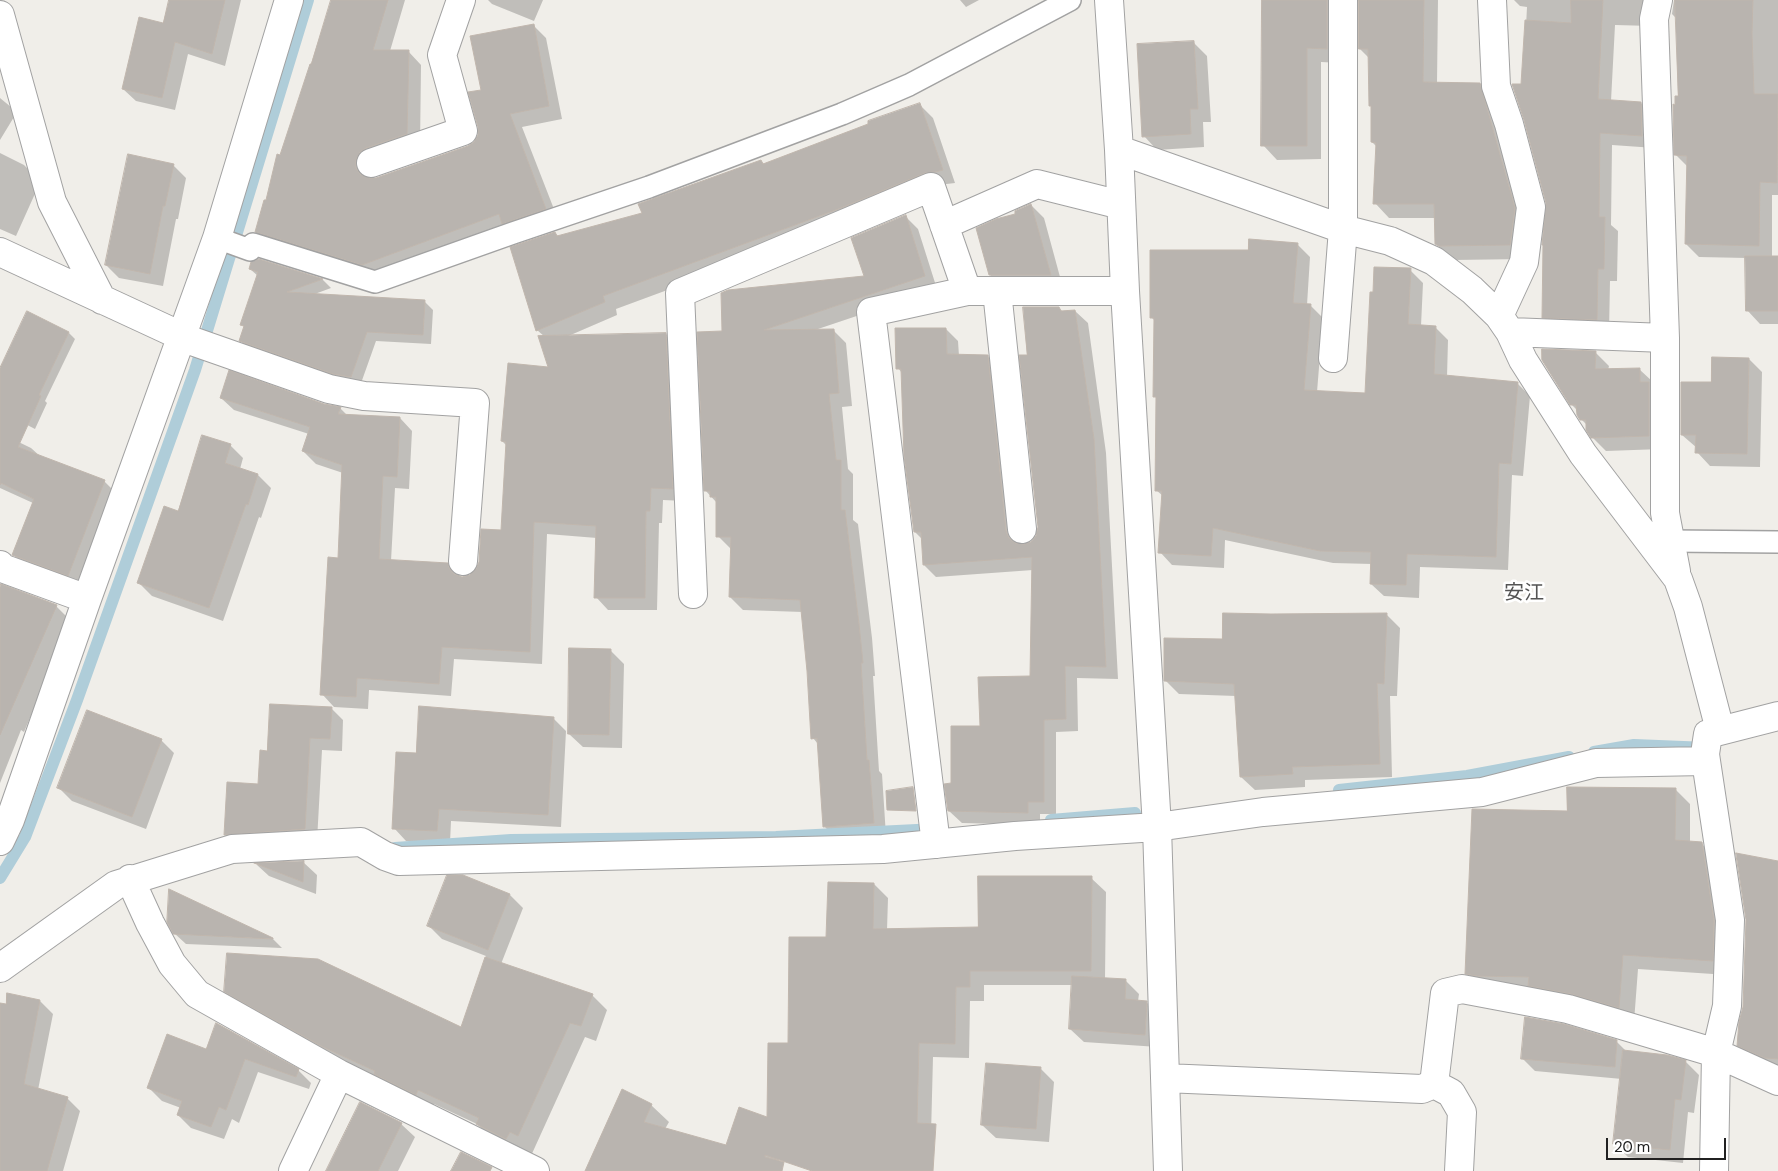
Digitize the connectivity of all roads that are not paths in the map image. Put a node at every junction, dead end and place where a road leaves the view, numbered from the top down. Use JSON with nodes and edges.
{"nodes":[{"id":1,"x":289,"y":0,"type":"edge"},
{"id":2,"x":461,"y":0,"type":"edge"},
{"id":3,"x":1070,"y":0,"type":"edge"},
{"id":4,"x":1109,"y":0,"type":"edge"},
{"id":5,"x":1343,"y":0,"type":"edge"},
{"id":6,"x":1492,"y":0,"type":"edge"},
{"id":7,"x":1658,"y":0,"type":"edge"},
{"id":8,"x":0,"y":15,"type":"edge"},
{"id":9,"x":1119,"y":150,"type":"junction"},
{"id":10,"x":371,"y":163,"type":"dead end"},
{"id":11,"x":1122,"y":205,"type":"junction"},
{"id":12,"x":944,"y":225,"type":"junction"},
{"id":13,"x":1343,"y":229,"type":"junction"},
{"id":14,"x":220,"y":239,"type":"junction"},
{"id":15,"x":0,"y":252,"type":"edge"},
{"id":16,"x":967,"y":291,"type":"junction"},
{"id":17,"x":998,"y":291,"type":"junction"},
{"id":18,"x":1125,"y":291,"type":"junction"},
{"id":19,"x":102,"y":300,"type":"junction"},
{"id":20,"x":1504,"y":324,"type":"junction"},
{"id":21,"x":1665,"y":338,"type":"junction"},
{"id":22,"x":197,"y":343,"type":"junction"},
{"id":23,"x":1333,"y":358,"type":"dead end"},
{"id":24,"x":1022,"y":529,"type":"dead end"},
{"id":25,"x":1669,"y":540,"type":"junction"},
{"id":26,"x":1778,"y":542,"type":"edge"},
{"id":27,"x":463,"y":561,"type":"dead end"},
{"id":28,"x":0,"y":565,"type":"edge"},
{"id":29,"x":1678,"y":579,"type":"junction"},
{"id":30,"x":694,"y":594,"type":"dead end"},
{"id":31,"x":87,"y":599,"type":"junction"},
{"id":32,"x":1778,"y":716,"type":"edge"},
{"id":33,"x":1709,"y":747,"type":"junction"},
{"id":34,"x":1157,"y":826,"type":"junction"},
{"id":35,"x":935,"y":835,"type":"junction"},
{"id":36,"x":0,"y":841,"type":"edge"},
{"id":37,"x":134,"y":889,"type":"junction"},
{"id":38,"x":0,"y":968,"type":"edge"},
{"id":39,"x":1716,"y":1054,"type":"junction"},
{"id":40,"x":339,"y":1074,"type":"junction"},
{"id":41,"x":1165,"y":1078,"type":"junction"},
{"id":42,"x":1778,"y":1081,"type":"edge"},
{"id":43,"x":1434,"y":1084,"type":"junction"},
{"id":44,"x":293,"y":1171,"type":"edge"},
{"id":45,"x":535,"y":1171,"type":"edge"},
{"id":46,"x":1168,"y":1171,"type":"edge"},
{"id":47,"x":1459,"y":1171,"type":"edge"},
{"id":48,"x":1714,"y":1171,"type":"edge"}],
"edges":[{"from":1,"to":14,"type":"street"},
{"from":2,"to":10,"type":"street"},
{"from":3,"to":14,"type":"lane"},
{"from":4,"to":9,"type":"street"},
{"from":5,"to":13,"type":"street"},
{"from":6,"to":20,"type":"street"},
{"from":7,"to":21,"type":"street"},
{"from":8,"to":19,"type":"street"},
{"from":9,"to":11,"type":"street"},
{"from":9,"to":13,"type":"street"},
{"from":11,"to":12,"type":"street"},
{"from":11,"to":18,"type":"street"},
{"from":12,"to":16,"type":"street"},
{"from":12,"to":30,"type":"street"},
{"from":13,"to":20,"type":"street"},
{"from":13,"to":23,"type":"street"},
{"from":14,"to":22,"type":"street"},
{"from":15,"to":19,"type":"street"},
{"from":16,"to":17,"type":"street"},
{"from":16,"to":35,"type":"street"},
{"from":17,"to":18,"type":"street"},
{"from":17,"to":24,"type":"street"},
{"from":18,"to":34,"type":"street"},
{"from":19,"to":22,"type":"street"},
{"from":20,"to":21,"type":"street"},
{"from":20,"to":29,"type":"street"},
{"from":21,"to":25,"type":"street"},
{"from":22,"to":27,"type":"street"},
{"from":22,"to":31,"type":"street"},
{"from":25,"to":26,"type":"lane"},
{"from":25,"to":29,"type":"street"},
{"from":28,"to":31,"type":"street"},
{"from":29,"to":33,"type":"street"},
{"from":31,"to":36,"type":"street"},
{"from":32,"to":33,"type":"street"},
{"from":33,"to":34,"type":"street"},
{"from":33,"to":39,"type":"street"},
{"from":34,"to":35,"type":"street"},
{"from":34,"to":41,"type":"street"},
{"from":35,"to":37,"type":"street"},
{"from":37,"to":38,"type":"street"},
{"from":37,"to":40,"type":"street"},
{"from":39,"to":42,"type":"street"},
{"from":39,"to":43,"type":"street"},
{"from":39,"to":48,"type":"street"},
{"from":40,"to":44,"type":"street"},
{"from":40,"to":45,"type":"street"},
{"from":41,"to":43,"type":"street"},
{"from":41,"to":46,"type":"street"},
{"from":43,"to":47,"type":"street"}]}
